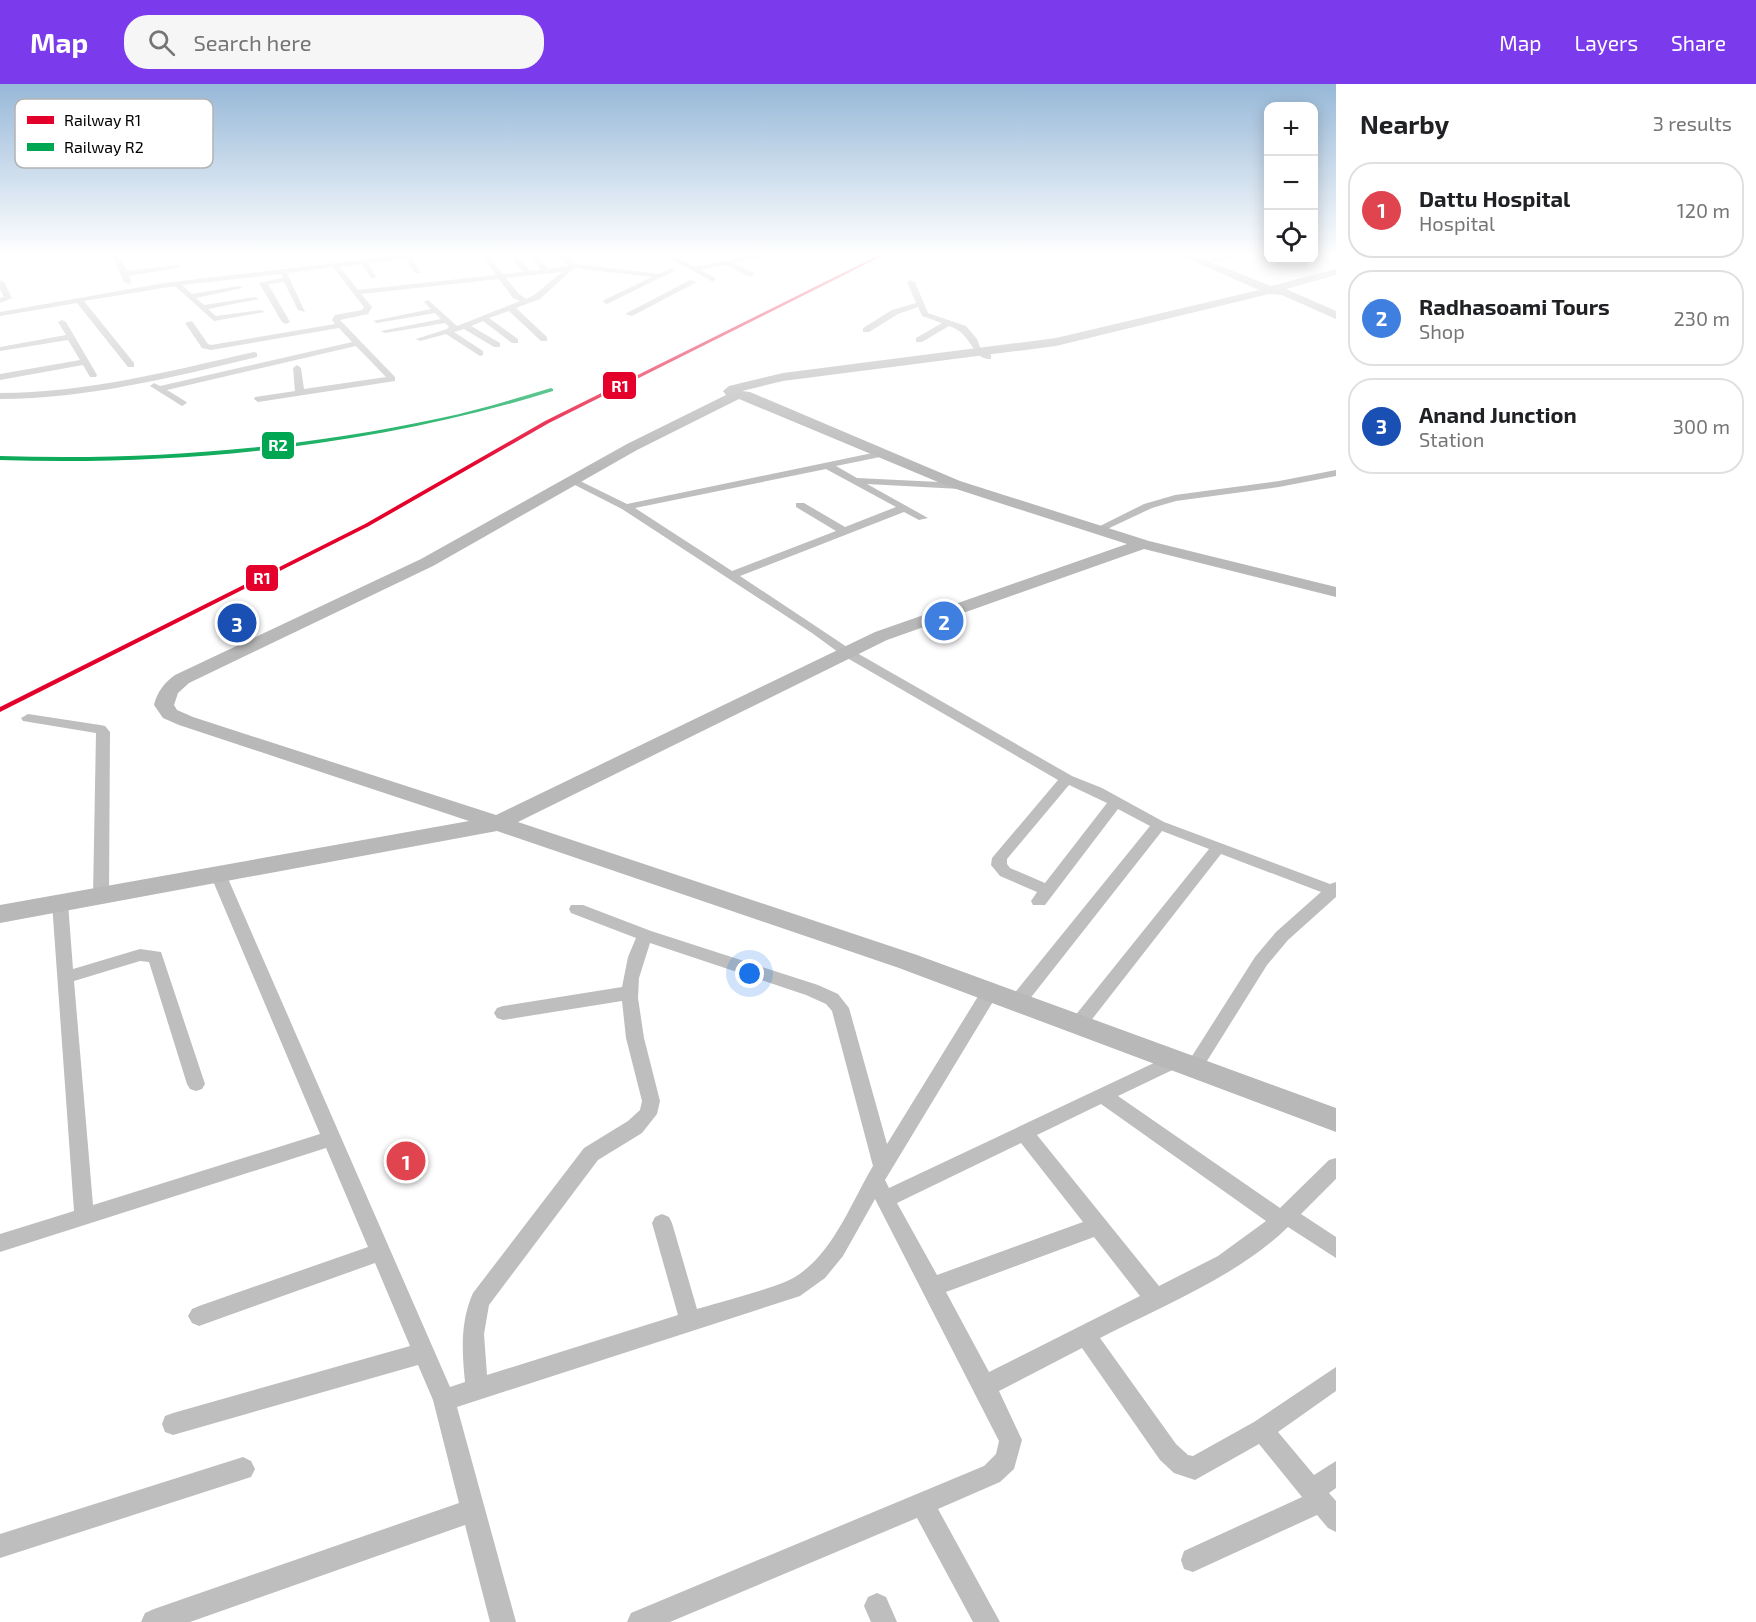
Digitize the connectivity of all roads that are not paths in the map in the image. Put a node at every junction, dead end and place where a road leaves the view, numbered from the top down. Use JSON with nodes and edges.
{"nodes":[{"id":1,"x":65,"y":327,"type":"edge"},
{"id":2,"x":100,"y":327,"type":"edge"},
{"id":3,"x":192,"y":327,"type":"edge"},
{"id":4,"x":306,"y":327,"type":"edge"},
{"id":5,"x":319,"y":327,"type":"edge"},
{"id":6,"x":342,"y":327,"type":"edge"},
{"id":7,"x":382,"y":327,"type":"edge"},
{"id":8,"x":418,"y":327,"type":"edge"},
{"id":9,"x":454,"y":327,"type":"edge"},
{"id":10,"x":463,"y":327,"type":"edge"},
{"id":11,"x":466,"y":327,"type":"edge"},
{"id":12,"x":496,"y":327,"type":"edge"},
{"id":13,"x":531,"y":327,"type":"edge"},
{"id":14,"x":871,"y":327,"type":"edge"},
{"id":15,"x":942,"y":327,"type":"edge"},
{"id":16,"x":958,"y":327,"type":"edge"},
{"id":17,"x":1149,"y":327,"type":"edge"},
{"id":18,"x":866,"y":330,"type":"dead end"},
{"id":19,"x":451,"y":331,"type":"junction"},
{"id":20,"x":246,"y":334,"type":"dead end"},
{"id":21,"x":71,"y":337,"type":"junction"},
{"id":22,"x":420,"y":339,"type":"dead end"},
{"id":23,"x":544,"y":339,"type":"dead end"},
{"id":24,"x":919,"y":340,"type":"dead end"},
{"id":25,"x":515,"y":341,"type":"dead end"},
{"id":26,"x":359,"y":344,"type":"junction"},
{"id":27,"x":497,"y":345,"type":"dead end"},
{"id":28,"x":0,"y":349,"type":"edge"},
{"id":29,"x":480,"y":353,"type":"dead end"},
{"id":30,"x":254,"y":355,"type":"dead end"},
{"id":31,"x":985,"y":356,"type":"junction"},
{"id":32,"x":86,"y":362,"type":"junction"},
{"id":33,"x":131,"y":365,"type":"dead end"},
{"id":34,"x":297,"y":368,"type":"dead end"},
{"id":35,"x":93,"y":375,"type":"dead end"},
{"id":36,"x":0,"y":377,"type":"edge"},
{"id":37,"x":143,"y":380,"type":"junction"},
{"id":38,"x":159,"y":389,"type":"junction"},
{"id":39,"x":739,"y":392,"type":"junction"},
{"id":40,"x":300,"y":393,"type":"junction"},
{"id":41,"x":0,"y":396,"type":"edge"},
{"id":42,"x":258,"y":399,"type":"dead end"},
{"id":43,"x":182,"y":403,"type":"dead end"},
{"id":44,"x":882,"y":454,"type":"junction"},
{"id":45,"x":828,"y":465,"type":"junction"},
{"id":46,"x":1336,"y":473,"type":"edge"},
{"id":47,"x":578,"y":478,"type":"junction"},
{"id":48,"x":853,"y":479,"type":"junction"},
{"id":49,"x":960,"y":486,"type":"junction"},
{"id":50,"x":800,"y":505,"type":"dead end"},
{"id":51,"x":626,"y":507,"type":"junction"},
{"id":52,"x":904,"y":508,"type":"junction"},
{"id":53,"x":923,"y":518,"type":"dead end"},
{"id":54,"x":1098,"y":529,"type":"junction"},
{"id":55,"x":844,"y":531,"type":"junction"},
{"id":56,"x":1143,"y":544,"type":"junction"},
{"id":57,"x":732,"y":575,"type":"junction"},
{"id":58,"x":1336,"y":592,"type":"edge"},
{"id":59,"x":846,"y":652,"type":"junction"},
{"id":60,"x":28,"y":718,"type":"dead end"},
{"id":61,"x":1067,"y":779,"type":"junction"},
{"id":62,"x":1116,"y":801,"type":"junction"},
{"id":63,"x":498,"y":823,"type":"junction"},
{"id":64,"x":1159,"y":825,"type":"junction"},
{"id":65,"x":1219,"y":847,"type":"junction"},
{"id":66,"x":218,"y":874,"type":"junction"},
{"id":67,"x":1335,"y":890,"type":"edge"},
{"id":68,"x":101,"y":896,"type":"junction"},
{"id":69,"x":60,"y":903,"type":"junction"},
{"id":70,"x":577,"y":909,"type":"dead end"},
{"id":71,"x":0,"y":914,"type":"edge"},
{"id":72,"x":645,"y":935,"type":"junction"},
{"id":73,"x":65,"y":978,"type":"junction"},
{"id":74,"x":991,"y":990,"type":"junction"},
{"id":75,"x":628,"y":993,"type":"junction"},
{"id":76,"x":1019,"y":1000,"type":"junction"},
{"id":77,"x":504,"y":1013,"type":"dead end"},
{"id":78,"x":1080,"y":1022,"type":"junction"},
{"id":79,"x":1187,"y":1062,"type":"junction"},
{"id":80,"x":196,"y":1084,"type":"dead end"},
{"id":81,"x":1102,"y":1095,"type":"junction"},
{"id":82,"x":1334,"y":1114,"type":"edge"},
{"id":83,"x":1024,"y":1133,"type":"junction"},
{"id":84,"x":332,"y":1138,"type":"junction"},
{"id":85,"x":1336,"y":1166,"type":"edge"},
{"id":86,"x":881,"y":1182,"type":"junction"},
{"id":87,"x":84,"y":1216,"type":"junction"},
{"id":88,"x":1284,"y":1218,"type":"junction"},
{"id":89,"x":662,"y":1223,"type":"dead end"},
{"id":90,"x":1098,"y":1226,"type":"junction"},
{"id":91,"x":0,"y":1243,"type":"edge"},
{"id":92,"x":1336,"y":1249,"type":"edge"},
{"id":93,"x":380,"y":1251,"type":"junction"},
{"id":94,"x":932,"y":1287,"type":"junction"},
{"id":95,"x":1156,"y":1299,"type":"junction"},
{"id":96,"x":199,"y":1316,"type":"dead end"},
{"id":97,"x":690,"y":1322,"type":"junction"},
{"id":98,"x":1086,"y":1336,"type":"junction"},
{"id":99,"x":423,"y":1353,"type":"junction"},
{"id":100,"x":1336,"y":1378,"type":"edge"},
{"id":101,"x":985,"y":1386,"type":"junction"},
{"id":102,"x":477,"y":1390,"type":"junction"},
{"id":103,"x":444,"y":1400,"type":"junction"},
{"id":104,"x":173,"y":1424,"type":"dead end"},
{"id":105,"x":1262,"y":1430,"type":"junction"},
{"id":106,"x":243,"y":1468,"type":"dead end"},
{"id":107,"x":1336,"y":1473,"type":"edge"},
{"id":108,"x":1316,"y":1497,"type":"junction"},
{"id":109,"x":922,"y":1504,"type":"junction"},
{"id":110,"x":473,"y":1510,"type":"junction"},
{"id":111,"x":1336,"y":1520,"type":"edge"},
{"id":112,"x":0,"y":1546,"type":"edge"},
{"id":113,"x":1193,"y":1560,"type":"dead end"},
{"id":114,"x":154,"y":1622,"type":"edge"},
{"id":115,"x":503,"y":1622,"type":"edge"},
{"id":116,"x":640,"y":1622,"type":"edge"},
{"id":117,"x":987,"y":1622,"type":"edge"}],
"edges":[{"from":1,"to":21,"type":"street"},
{"from":2,"to":33,"type":"street"},
{"from":3,"to":5,"type":"street"},
{"from":4,"to":20,"type":"street"},
{"from":6,"to":26,"type":"street"},
{"from":7,"to":8,"type":"street"},
{"from":9,"to":19,"type":"street"},
{"from":10,"to":19,"type":"street"},
{"from":11,"to":27,"type":"street"},
{"from":12,"to":25,"type":"street"},
{"from":13,"to":23,"type":"street"},
{"from":14,"to":18,"type":"street"},
{"from":15,"to":24,"type":"street"},
{"from":16,"to":31,"type":"street"},
{"from":17,"to":31,"type":"street"},
{"from":19,"to":22,"type":"street"},
{"from":19,"to":29,"type":"street"},
{"from":21,"to":28,"type":"street"},
{"from":21,"to":32,"type":"street"},
{"from":26,"to":38,"type":"street"},
{"from":26,"to":40,"type":"street"},
{"from":30,"to":37,"type":"street"},
{"from":31,"to":39,"type":"street"},
{"from":32,"to":35,"type":"street"},
{"from":32,"to":36,"type":"street"},
{"from":34,"to":40,"type":"street"},
{"from":37,"to":38,"type":"street"},
{"from":37,"to":41,"type":"street"},
{"from":38,"to":43,"type":"street"},
{"from":39,"to":44,"type":"street"},
{"from":39,"to":47,"type":"street"},
{"from":40,"to":42,"type":"street"},
{"from":44,"to":45,"type":"street"},
{"from":44,"to":49,"type":"street"},
{"from":45,"to":48,"type":"street"},
{"from":45,"to":51,"type":"street"},
{"from":46,"to":54,"type":"street"},
{"from":47,"to":51,"type":"street"},
{"from":47,"to":63,"type":"street"},
{"from":48,"to":49,"type":"street"},
{"from":48,"to":52,"type":"street"},
{"from":49,"to":54,"type":"street"},
{"from":50,"to":55,"type":"street"},
{"from":51,"to":57,"type":"street"},
{"from":52,"to":53,"type":"street"},
{"from":52,"to":55,"type":"street"},
{"from":54,"to":56,"type":"street"},
{"from":55,"to":57,"type":"street"},
{"from":56,"to":58,"type":"street"},
{"from":56,"to":59,"type":"street"},
{"from":57,"to":59,"type":"street"},
{"from":59,"to":61,"type":"street"},
{"from":59,"to":63,"type":"street"},
{"from":60,"to":68,"type":"street"},
{"from":61,"to":62,"type":"street"},
{"from":61,"to":62,"type":"street"},
{"from":62,"to":64,"type":"street"},
{"from":63,"to":66,"type":"street"},
{"from":63,"to":74,"type":"street"},
{"from":64,"to":65,"type":"street"},
{"from":64,"to":76,"type":"street"},
{"from":65,"to":67,"type":"street"},
{"from":65,"to":78,"type":"street"},
{"from":66,"to":68,"type":"street"},
{"from":66,"to":84,"type":"street"},
{"from":67,"to":79,"type":"street"},
{"from":68,"to":69,"type":"street"},
{"from":69,"to":71,"type":"street"},
{"from":69,"to":73,"type":"street"},
{"from":70,"to":72,"type":"street"},
{"from":72,"to":75,"type":"street"},
{"from":72,"to":86,"type":"street"},
{"from":73,"to":80,"type":"street"},
{"from":73,"to":87,"type":"street"},
{"from":74,"to":76,"type":"street"},
{"from":74,"to":86,"type":"street"},
{"from":75,"to":77,"type":"street"},
{"from":75,"to":102,"type":"street"},
{"from":76,"to":78,"type":"street"},
{"from":78,"to":79,"type":"street"},
{"from":79,"to":81,"type":"street"},
{"from":79,"to":82,"type":"street"},
{"from":81,"to":83,"type":"street"},
{"from":81,"to":88,"type":"street"},
{"from":83,"to":86,"type":"street"},
{"from":83,"to":90,"type":"street"},
{"from":84,"to":87,"type":"street"},
{"from":84,"to":93,"type":"street"},
{"from":85,"to":88,"type":"street"},
{"from":86,"to":94,"type":"street"},
{"from":86,"to":97,"type":"street"},
{"from":87,"to":91,"type":"street"},
{"from":88,"to":92,"type":"street"},
{"from":88,"to":95,"type":"street"},
{"from":89,"to":97,"type":"street"},
{"from":90,"to":94,"type":"street"},
{"from":90,"to":95,"type":"street"},
{"from":93,"to":96,"type":"street"},
{"from":93,"to":99,"type":"street"},
{"from":94,"to":101,"type":"street"},
{"from":95,"to":98,"type":"street"},
{"from":97,"to":102,"type":"street"},
{"from":98,"to":101,"type":"street"},
{"from":98,"to":105,"type":"street"},
{"from":99,"to":103,"type":"street"},
{"from":99,"to":104,"type":"street"},
{"from":100,"to":105,"type":"street"},
{"from":101,"to":109,"type":"street"},
{"from":102,"to":103,"type":"street"},
{"from":103,"to":110,"type":"street"},
{"from":105,"to":108,"type":"street"},
{"from":106,"to":112,"type":"street"},
{"from":107,"to":108,"type":"street"},
{"from":108,"to":111,"type":"street"},
{"from":108,"to":113,"type":"street"},
{"from":109,"to":116,"type":"street"},
{"from":109,"to":117,"type":"street"},
{"from":110,"to":114,"type":"street"},
{"from":110,"to":115,"type":"street"}]}
